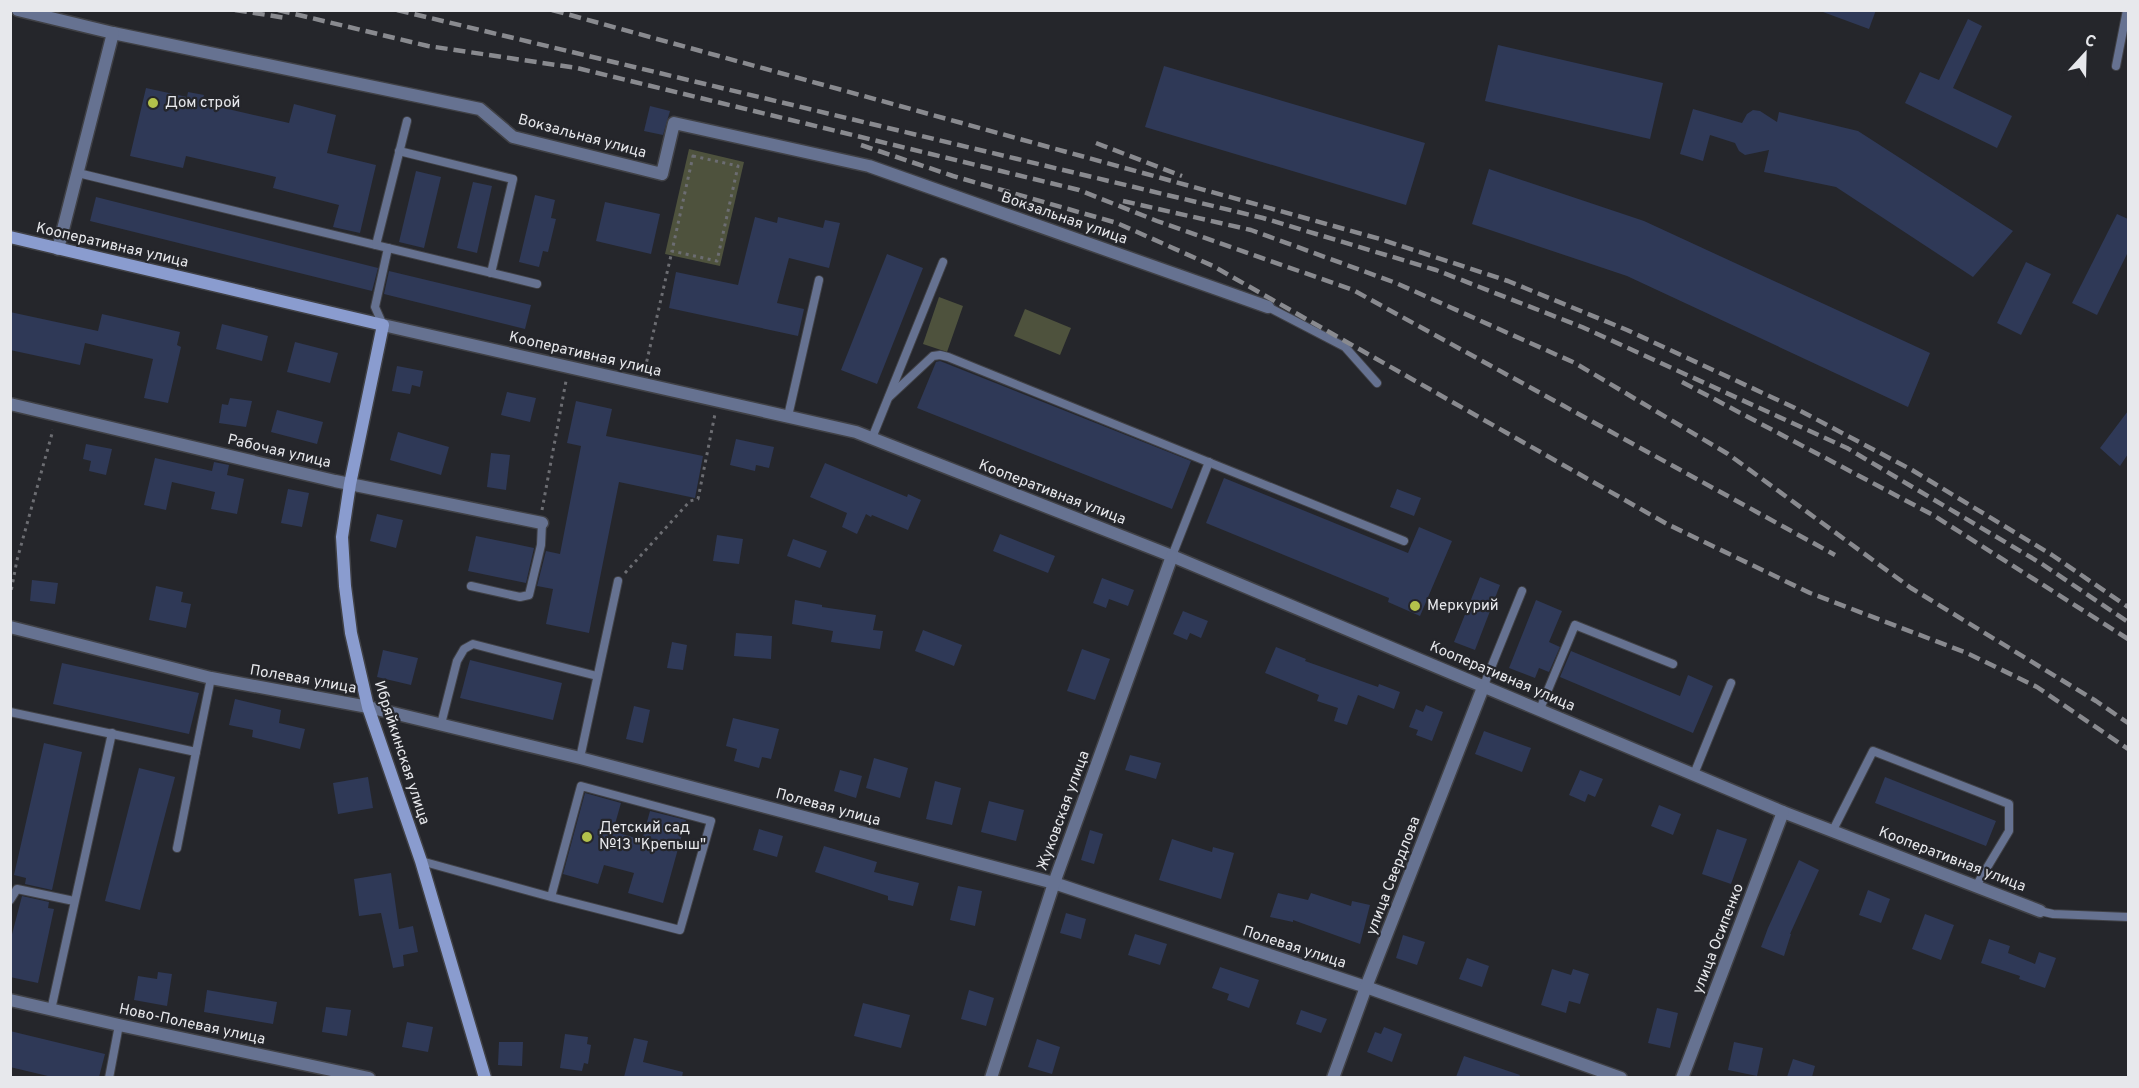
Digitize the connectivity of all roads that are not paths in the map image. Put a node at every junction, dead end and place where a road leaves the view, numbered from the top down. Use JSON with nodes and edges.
{"nodes":[{"id":1,"x":18,"y":10,"type":"edge"},
{"id":2,"x":2127,"y":10,"type":"edge"},
{"id":3,"x":113,"y":33,"type":"junction"},
{"id":4,"x":2116,"y":66,"type":"dead end"},
{"id":5,"x":407,"y":122,"type":"dead end"},
{"id":6,"x":399,"y":151,"type":"junction"},
{"id":7,"x":78,"y":172,"type":"junction"},
{"id":8,"x":10,"y":237,"type":"edge"},
{"id":9,"x":376,"y":245,"type":"junction"},
{"id":10,"x":388,"y":248,"type":"junction"},
{"id":11,"x":58,"y":249,"type":"junction"},
{"id":12,"x":943,"y":262,"type":"dead end"},
{"id":13,"x":491,"y":273,"type":"junction"},
{"id":14,"x":819,"y":280,"type":"dead end"},
{"id":15,"x":537,"y":284,"type":"dead end"},
{"id":16,"x":1268,"y":307,"type":"joint"},
{"id":17,"x":383,"y":325,"type":"junction"},
{"id":18,"x":1377,"y":383,"type":"dead end"},
{"id":19,"x":889,"y":397,"type":"junction"},
{"id":20,"x":10,"y":404,"type":"edge"},
{"id":21,"x":788,"y":417,"type":"junction"},
{"id":22,"x":872,"y":438,"type":"junction"},
{"id":23,"x":1209,"y":462,"type":"junction"},
{"id":24,"x":350,"y":484,"type":"junction"},
{"id":25,"x":542,"y":524,"type":"joint"},
{"id":26,"x":1404,"y":541,"type":"dead end"},
{"id":27,"x":1172,"y":556,"type":"junction"},
{"id":28,"x":618,"y":581,"type":"road end"},
{"id":29,"x":471,"y":586,"type":"dead end"},
{"id":30,"x":1522,"y":591,"type":"dead end"},
{"id":31,"x":10,"y":627,"type":"edge"},
{"id":32,"x":1673,"y":664,"type":"dead end"},
{"id":33,"x":597,"y":676,"type":"junction"},
{"id":34,"x":212,"y":678,"type":"junction"},
{"id":35,"x":1731,"y":683,"type":"dead end"},
{"id":36,"x":1484,"y":685,"type":"junction"},
{"id":37,"x":368,"y":707,"type":"junction"},
{"id":38,"x":1540,"y":709,"type":"junction"},
{"id":39,"x":10,"y":712,"type":"edge"},
{"id":40,"x":441,"y":724,"type":"junction"},
{"id":41,"x":111,"y":733,"type":"junction"},
{"id":42,"x":196,"y":752,"type":"junction"},
{"id":43,"x":580,"y":758,"type":"junction"},
{"id":44,"x":1694,"y":774,"type":"junction"},
{"id":45,"x":1783,"y":812,"type":"junction"},
{"id":46,"x":1833,"y":830,"type":"junction"},
{"id":47,"x":177,"y":848,"type":"dead end"},
{"id":48,"x":421,"y":861,"type":"junction"},
{"id":49,"x":1054,"y":883,"type":"junction"},
{"id":50,"x":1976,"y":886,"type":"junction"},
{"id":51,"x":551,"y":897,"type":"junction"},
{"id":52,"x":10,"y":900,"type":"edge"},
{"id":53,"x":74,"y":901,"type":"junction"},
{"id":54,"x":2040,"y":911,"type":"joint"},
{"id":55,"x":2128,"y":917,"type":"edge"},
{"id":56,"x":1366,"y":987,"type":"junction"},
{"id":57,"x":10,"y":1000,"type":"edge"},
{"id":58,"x":51,"y":1010,"type":"junction"},
{"id":59,"x":120,"y":1025,"type":"junction"},
{"id":60,"x":109,"y":1077,"type":"edge"},
{"id":61,"x":369,"y":1077,"type":"edge"},
{"id":62,"x":485,"y":1077,"type":"edge"},
{"id":63,"x":991,"y":1077,"type":"edge"},
{"id":64,"x":1333,"y":1077,"type":"edge"},
{"id":65,"x":1621,"y":1077,"type":"edge"},
{"id":66,"x":1682,"y":1077,"type":"edge"}],
"edges":[{"from":1,"to":3,"type":"street","name":"Вокзальная улица"},
{"from":2,"to":4,"type":"lane"},
{"from":3,"to":7,"type":"street"},
{"from":3,"to":16,"type":"street","name":"Вокзальная улица"},
{"from":5,"to":6,"type":"lane"},
{"from":6,"to":9,"type":"lane"},
{"from":6,"to":13,"type":"lane"},
{"from":7,"to":9,"type":"lane"},
{"from":7,"to":11,"type":"street"},
{"from":8,"to":11,"type":"street","name":"Кооперативная улица"},
{"from":9,"to":10,"type":"lane"},
{"from":10,"to":13,"type":"lane"},
{"from":10,"to":17,"type":"lane"},
{"from":11,"to":17,"type":"street","name":"Кооперативная улица"},
{"from":12,"to":19,"type":"lane"},
{"from":13,"to":15,"type":"lane"},
{"from":14,"to":21,"type":"lane"},
{"from":16,"to":18,"type":"lane"},
{"from":17,"to":21,"type":"street","name":"Кооперативная улица"},
{"from":17,"to":24,"type":"street","name":"Ибряйкинская улица"},
{"from":19,"to":22,"type":"lane"},
{"from":19,"to":23,"type":"lane"},
{"from":20,"to":24,"type":"street","name":"Рабочая улица"},
{"from":21,"to":22,"type":"street","name":"Кооперативная улица"},
{"from":22,"to":27,"type":"street","name":"Кооперативная улица"},
{"from":23,"to":26,"type":"lane"},
{"from":23,"to":27,"type":"lane"},
{"from":24,"to":25,"type":"street","name":"Рабочая улица"},
{"from":24,"to":37,"type":"street","name":"Ибряйкинская улица"},
{"from":25,"to":29,"type":"lane"},
{"from":27,"to":36,"type":"street","name":"Кооперативная улица"},
{"from":27,"to":49,"type":"street","name":"Жуковская улица"},
{"from":28,"to":33,"type":"lane"},
{"from":30,"to":36,"type":"lane"},
{"from":31,"to":34,"type":"street","name":"Полевая улица"},
{"from":32,"to":38,"type":"lane"},
{"from":33,"to":40,"type":"lane"},
{"from":33,"to":43,"type":"lane"},
{"from":34,"to":37,"type":"street","name":"Полевая улица"},
{"from":34,"to":42,"type":"lane"},
{"from":35,"to":44,"type":"lane"},
{"from":36,"to":38,"type":"street","name":"Кооперативная улица"},
{"from":36,"to":56,"type":"street","name":"улица Свердлова"},
{"from":37,"to":40,"type":"street","name":"Полевая улица"},
{"from":37,"to":48,"type":"street","name":"Ибряйкинская улица"},
{"from":38,"to":44,"type":"street","name":"Кооперативная улица"},
{"from":39,"to":41,"type":"lane"},
{"from":40,"to":43,"type":"street","name":"Полевая улица"},
{"from":41,"to":42,"type":"lane"},
{"from":41,"to":53,"type":"lane"},
{"from":42,"to":47,"type":"lane"},
{"from":43,"to":49,"type":"street","name":"Полевая улица"},
{"from":44,"to":45,"type":"street","name":"Кооперативная улица"},
{"from":45,"to":46,"type":"street","name":"Кооперативная улица"},
{"from":45,"to":66,"type":"street","name":"улица Осипенко"},
{"from":46,"to":50,"type":"street","name":"Кооперативная улица"},
{"from":46,"to":50,"type":"lane"},
{"from":48,"to":51,"type":"lane"},
{"from":48,"to":62,"type":"street","name":"Ибряйкинская улица"},
{"from":49,"to":56,"type":"street","name":"Полевая улица"},
{"from":49,"to":63,"type":"street","name":"Жуковская улица"},
{"from":50,"to":54,"type":"street","name":"Кооперативная улица"},
{"from":51,"to":51,"type":"lane"},
{"from":52,"to":53,"type":"lane"},
{"from":53,"to":58,"type":"lane"},
{"from":54,"to":55,"type":"lane"},
{"from":56,"to":64,"type":"street","name":"улица Свердлова"},
{"from":56,"to":65,"type":"street","name":"Полевая улица"},
{"from":57,"to":58,"type":"street","name":"Ново-Полевая улица"},
{"from":58,"to":59,"type":"street","name":"Ново-Полевая улица"},
{"from":59,"to":60,"type":"lane"},
{"from":59,"to":61,"type":"street","name":"Ново-Полевая улица"}]}
